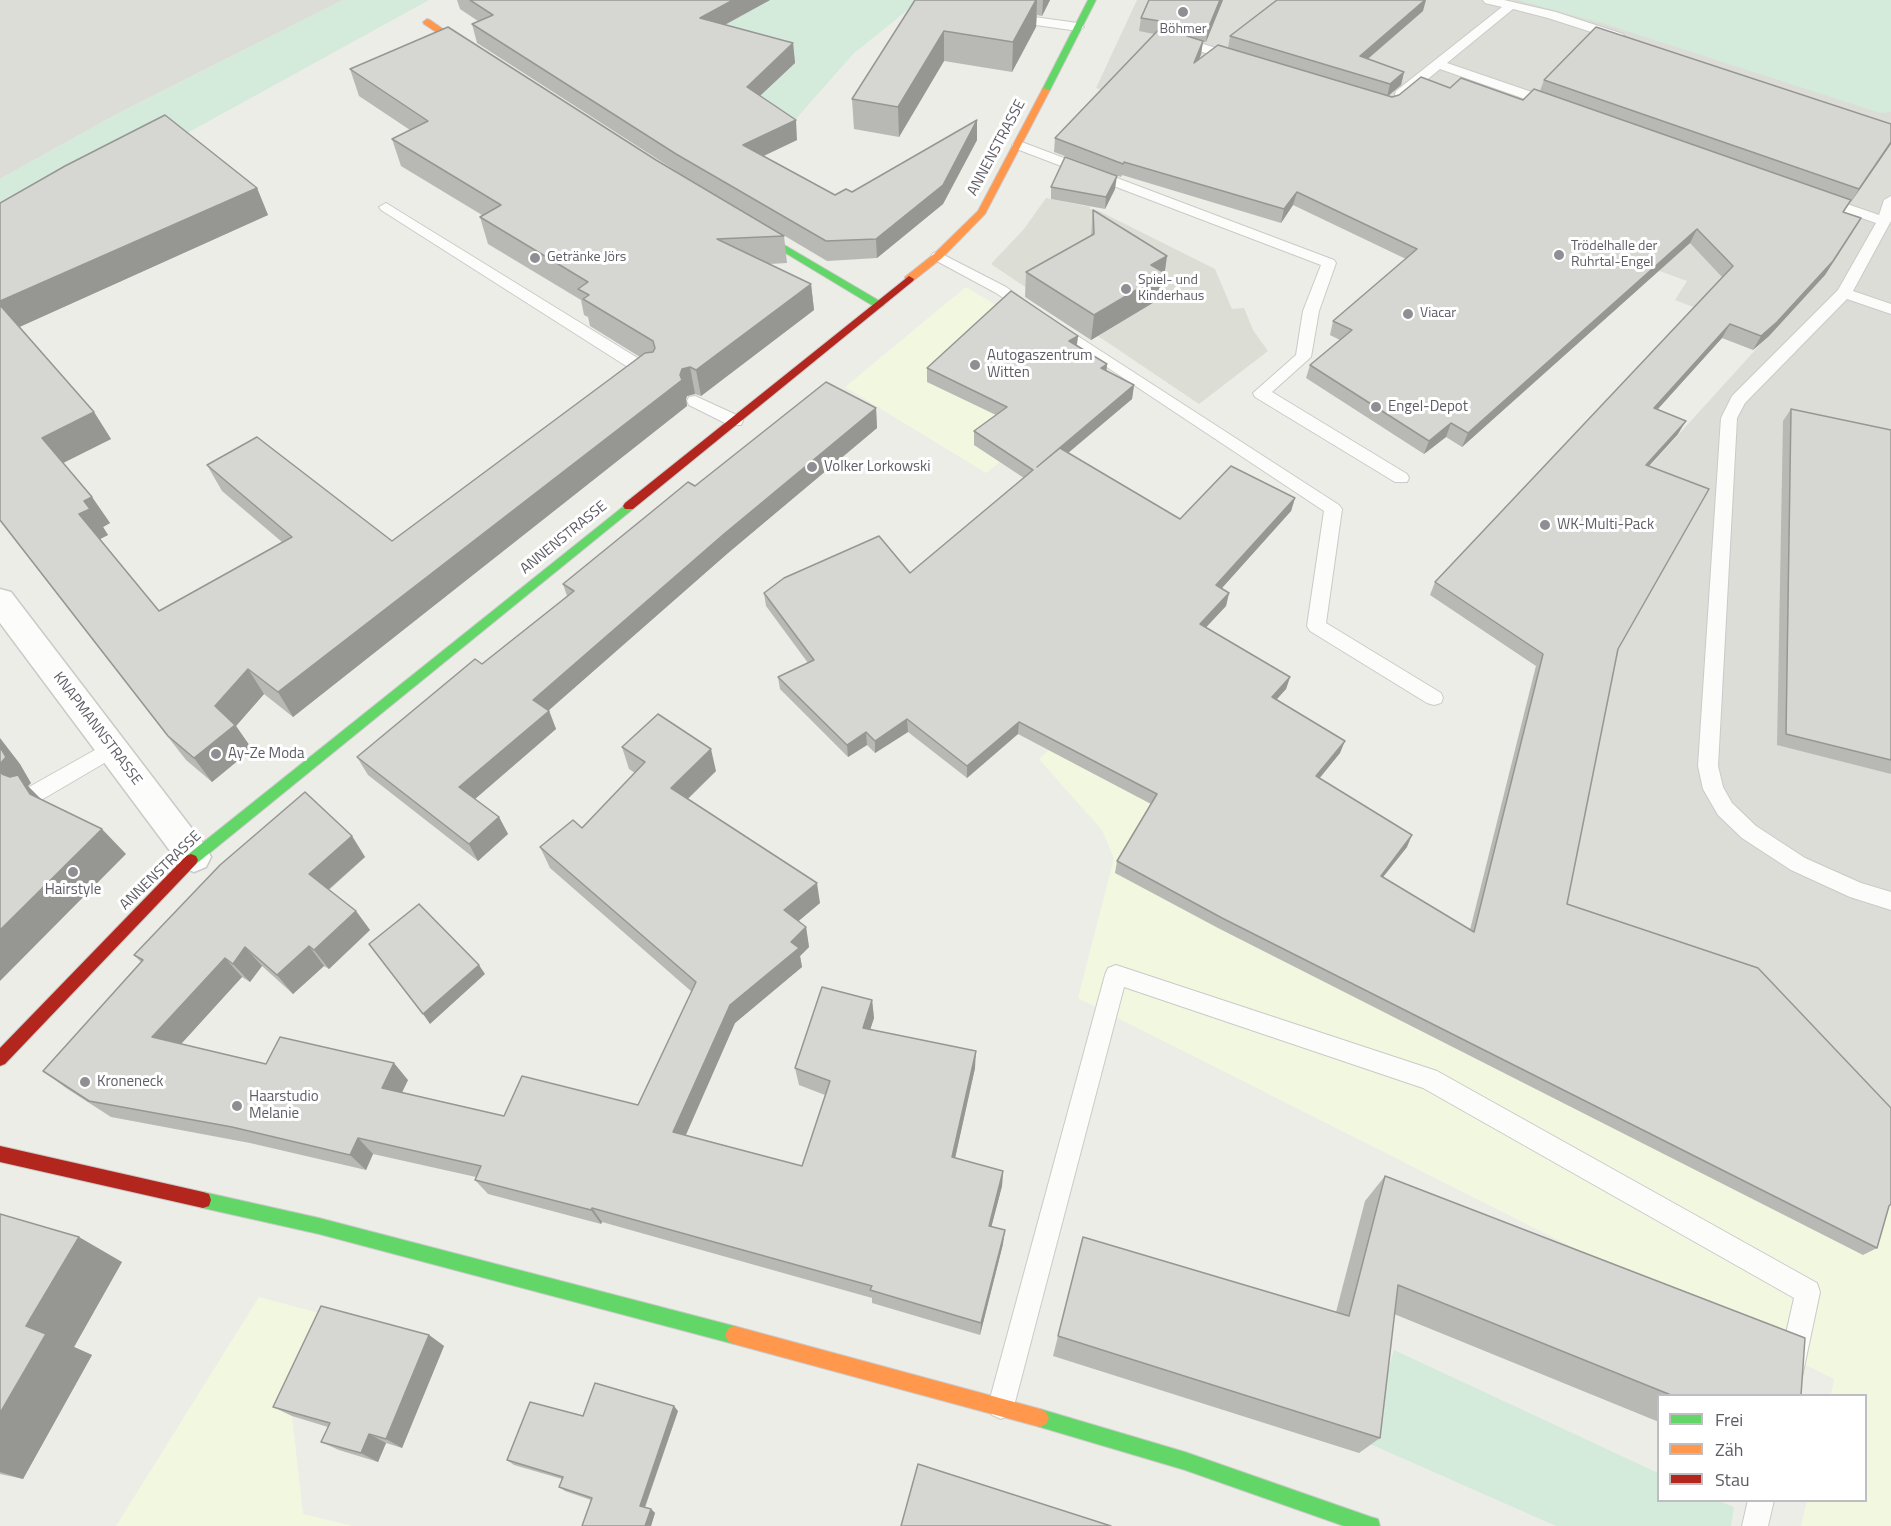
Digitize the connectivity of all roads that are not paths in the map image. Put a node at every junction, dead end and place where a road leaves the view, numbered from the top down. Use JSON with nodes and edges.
{"nodes":[{"id":1,"x":1092,"y":0,"type":"edge"},
{"id":2,"x":1489,"y":0,"type":"edge"},
{"id":3,"x":1511,"y":5,"type":"junction"},
{"id":4,"x":997,"y":16,"type":"edge"},
{"id":5,"x":427,"y":22,"type":"dead end"},
{"id":6,"x":1078,"y":27,"type":"junction"},
{"id":7,"x":1630,"y":40,"type":"edge"},
{"id":8,"x":1190,"y":45,"type":"edge"},
{"id":9,"x":485,"y":61,"type":"edge"},
{"id":10,"x":1245,"y":61,"type":"edge"},
{"id":11,"x":1439,"y":64,"type":"junction"},
{"id":12,"x":1389,"y":104,"type":"edge"},
{"id":13,"x":1571,"y":111,"type":"edge"},
{"id":14,"x":1019,"y":145,"type":"junction"},
{"id":15,"x":1805,"y":194,"type":"edge"},
{"id":16,"x":1891,"y":200,"type":"edge"},
{"id":17,"x":386,"y":207,"type":"dead end"},
{"id":18,"x":1884,"y":221,"type":"junction"},
{"id":19,"x":740,"y":222,"type":"edge"},
{"id":20,"x":938,"y":256,"type":"junction"},
{"id":21,"x":1844,"y":293,"type":"junction"},
{"id":22,"x":879,"y":305,"type":"junction"},
{"id":23,"x":1891,"y":309,"type":"edge"},
{"id":24,"x":651,"y":374,"type":"edge"},
{"id":25,"x":695,"y":401,"type":"dead end"},
{"id":26,"x":735,"y":421,"type":"junction"},
{"id":27,"x":1401,"y":478,"type":"dead end"},
{"id":28,"x":0,"y":600,"type":"edge"},
{"id":29,"x":1434,"y":699,"type":"dead end"},
{"id":30,"x":111,"y":749,"type":"junction"},
{"id":31,"x":36,"y":793,"type":"dead end"},
{"id":32,"x":194,"y":857,"type":"junction"},
{"id":33,"x":1891,"y":901,"type":"edge"},
{"id":34,"x":0,"y":1059,"type":"edge"},
{"id":35,"x":0,"y":1154,"type":"edge"},
{"id":36,"x":1785,"y":1394,"type":"edge"},
{"id":37,"x":1001,"y":1406,"type":"junction"},
{"id":38,"x":1761,"y":1502,"type":"edge"},
{"id":39,"x":1371,"y":1526,"type":"edge"},
{"id":40,"x":1755,"y":1526,"type":"edge"}],
"edges":[{"from":1,"to":6,"type":"street","name":"ANNENSTRASSE"},
{"from":2,"to":3,"type":"lane"},
{"from":3,"to":7,"type":"lane"},
{"from":3,"to":11,"type":"lane"},
{"from":4,"to":6,"type":"lane"},
{"from":5,"to":9,"type":"street"},
{"from":6,"to":14,"type":"street","name":"ANNENSTRASSE"},
{"from":8,"to":10,"type":"lane"},
{"from":11,"to":12,"type":"lane"},
{"from":11,"to":13,"type":"lane"},
{"from":14,"to":20,"type":"street","name":"ANNENSTRASSE"},
{"from":14,"to":27,"type":"lane"},
{"from":15,"to":18,"type":"lane"},
{"from":16,"to":18,"type":"lane"},
{"from":17,"to":24,"type":"lane"},
{"from":18,"to":21,"type":"lane"},
{"from":19,"to":22,"type":"street"},
{"from":20,"to":22,"type":"street","name":"ANNENSTRASSE"},
{"from":20,"to":29,"type":"lane"},
{"from":21,"to":23,"type":"lane"},
{"from":21,"to":33,"type":"lane"},
{"from":22,"to":26,"type":"street","name":"ANNENSTRASSE"},
{"from":25,"to":26,"type":"lane"},
{"from":26,"to":32,"type":"street","name":"ANNENSTRASSE"},
{"from":28,"to":30,"type":"street","name":"KNAPMANNSTRASSE"},
{"from":30,"to":31,"type":"lane"},
{"from":30,"to":32,"type":"street","name":"KNAPMANNSTRASSE"},
{"from":32,"to":34,"type":"street","name":"ANNENSTRASSE"},
{"from":35,"to":37,"type":"street"},
{"from":36,"to":37,"type":"lane"},
{"from":37,"to":39,"type":"street"},
{"from":38,"to":40,"type":"lane"}]}
